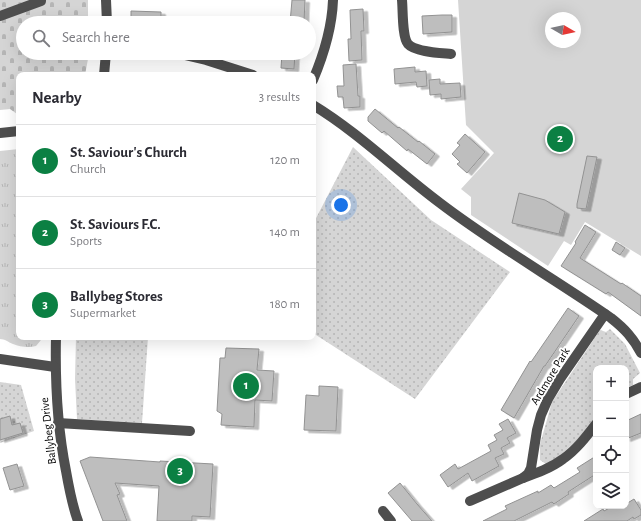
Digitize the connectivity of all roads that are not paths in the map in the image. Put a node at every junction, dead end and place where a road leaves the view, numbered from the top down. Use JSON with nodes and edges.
{"nodes":[{"id":1,"x":41,"y":0,"type":"edge"},
{"id":2,"x":106,"y":0,"type":"edge"},
{"id":3,"x":333,"y":0,"type":"edge"},
{"id":4,"x":402,"y":0,"type":"edge"},
{"id":5,"x":0,"y":16,"type":"edge"},
{"id":6,"x":106,"y":16,"type":"edge"},
{"id":7,"x":451,"y":54,"type":"dead end"},
{"id":8,"x":105,"y":60,"type":"edge"},
{"id":9,"x":206,"y":60,"type":"edge"},
{"id":10,"x":104,"y":72,"type":"edge"},
{"id":11,"x":244,"y":72,"type":"edge"},
{"id":12,"x":316,"y":73,"type":"edge"},
{"id":13,"x":316,"y":107,"type":"edge"},
{"id":14,"x":1,"y":130,"type":"edge"},
{"id":15,"x":16,"y":131,"type":"edge"},
{"id":16,"x":605,"y":314,"type":"junction"},
{"id":17,"x":56,"y":340,"type":"edge"},
{"id":18,"x":641,"y":353,"type":"edge"},
{"id":19,"x":0,"y":359,"type":"edge"},
{"id":20,"x":55,"y":367,"type":"junction"},
{"id":21,"x":641,"y":387,"type":"edge"},
{"id":22,"x":629,"y":393,"type":"edge"},
{"id":23,"x":58,"y":423,"type":"junction"},
{"id":24,"x":593,"y":428,"type":"edge"},
{"id":25,"x":190,"y":431,"type":"dead end"},
{"id":26,"x":523,"y":478,"type":"junction"},
{"id":27,"x":470,"y":501,"type":"dead end"},
{"id":28,"x":383,"y":511,"type":"dead end"},
{"id":29,"x":78,"y":521,"type":"edge"},
{"id":30,"x":391,"y":521,"type":"edge"}],
"edges":[{"from":1,"to":5,"type":"street"},
{"from":2,"to":6,"type":"street"},
{"from":3,"to":12,"type":"street"},
{"from":4,"to":7,"type":"street"},
{"from":8,"to":10,"type":"street"},
{"from":9,"to":11,"type":"street"},
{"from":13,"to":16,"type":"street"},
{"from":14,"to":15,"type":"street"},
{"from":16,"to":18,"type":"street"},
{"from":16,"to":26,"type":"street","name":"Ardmore Park"},
{"from":17,"to":20,"type":"street","name":"Ballybeg Drive"},
{"from":19,"to":20,"type":"street"},
{"from":20,"to":23,"type":"street","name":"Ballybeg Drive"},
{"from":21,"to":22,"type":"street"},
{"from":23,"to":25,"type":"street"},
{"from":23,"to":29,"type":"street","name":"Ballybeg Drive"},
{"from":24,"to":26,"type":"street"},
{"from":26,"to":27,"type":"street"},
{"from":28,"to":30,"type":"street"}]}
